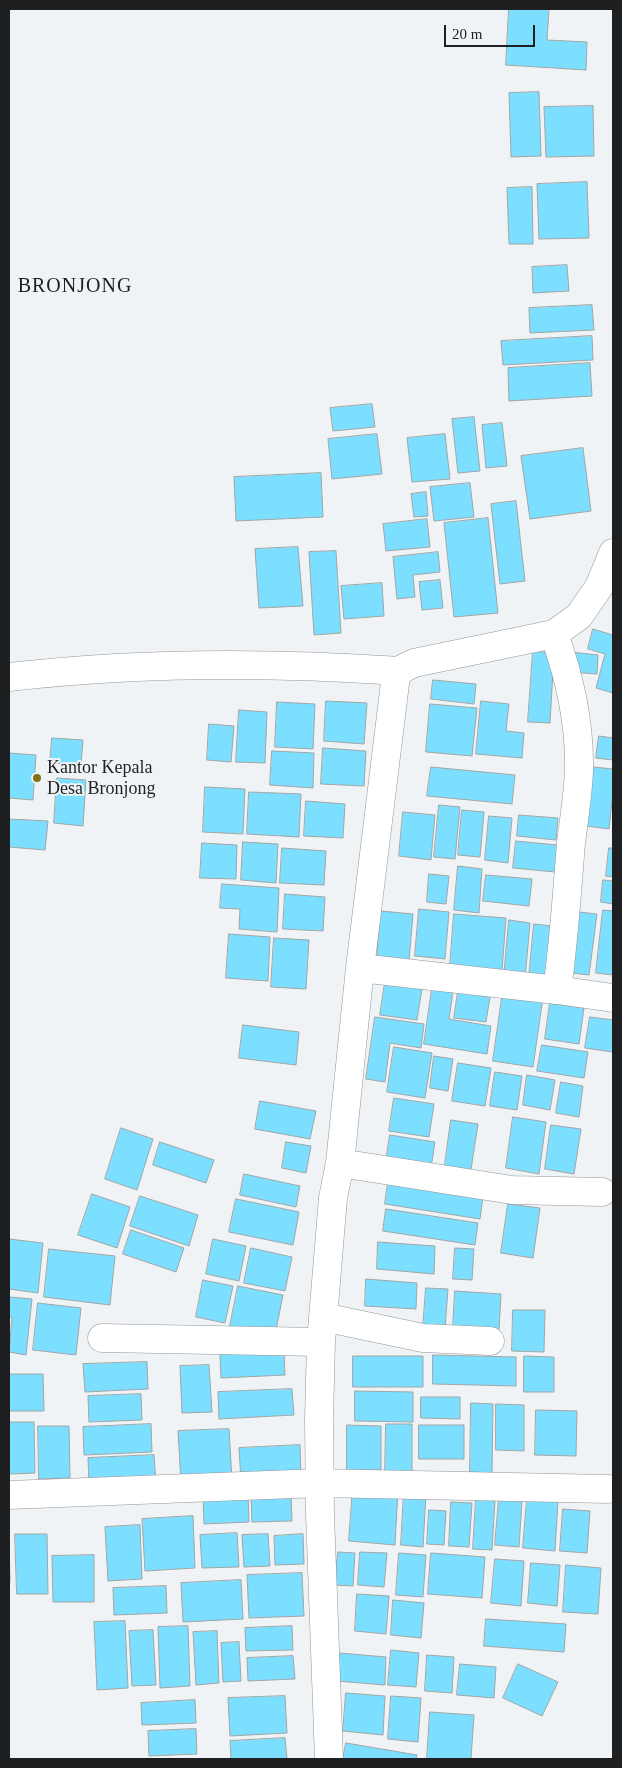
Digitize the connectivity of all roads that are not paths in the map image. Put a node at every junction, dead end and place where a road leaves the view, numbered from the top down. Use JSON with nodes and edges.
{"nodes":[{"id":1,"x":613,"y":553,"type":"edge"},
{"id":2,"x":554,"y":634,"type":"junction"},
{"id":3,"x":400,"y":671,"type":"junction"},
{"id":4,"x":9,"y":677,"type":"edge"},
{"id":5,"x":360,"y":968,"type":"junction"},
{"id":6,"x":557,"y":990,"type":"junction"},
{"id":7,"x":613,"y":998,"type":"edge"},
{"id":8,"x":340,"y":1163,"type":"junction"},
{"id":9,"x":602,"y":1192,"type":"dead end"},
{"id":10,"x":322,"y":1330,"type":"junction"},
{"id":11,"x":102,"y":1338,"type":"dead end"},
{"id":12,"x":490,"y":1341,"type":"dead end"},
{"id":13,"x":320,"y":1483,"type":"junction"},
{"id":14,"x":608,"y":1489,"type":"dead end"},
{"id":15,"x":9,"y":1496,"type":"edge"},
{"id":16,"x":329,"y":1759,"type":"edge"}],
"edges":[{"from":1,"to":2,"type":"street"},
{"from":2,"to":3,"type":"street"},
{"from":2,"to":6,"type":"street"},
{"from":3,"to":4,"type":"street"},
{"from":3,"to":5,"type":"street"},
{"from":5,"to":6,"type":"street"},
{"from":5,"to":8,"type":"street"},
{"from":6,"to":7,"type":"street"},
{"from":8,"to":9,"type":"street"},
{"from":8,"to":10,"type":"street"},
{"from":10,"to":11,"type":"street"},
{"from":10,"to":12,"type":"street"},
{"from":10,"to":13,"type":"street"},
{"from":13,"to":14,"type":"street"},
{"from":13,"to":15,"type":"street"},
{"from":13,"to":16,"type":"street"}]}
